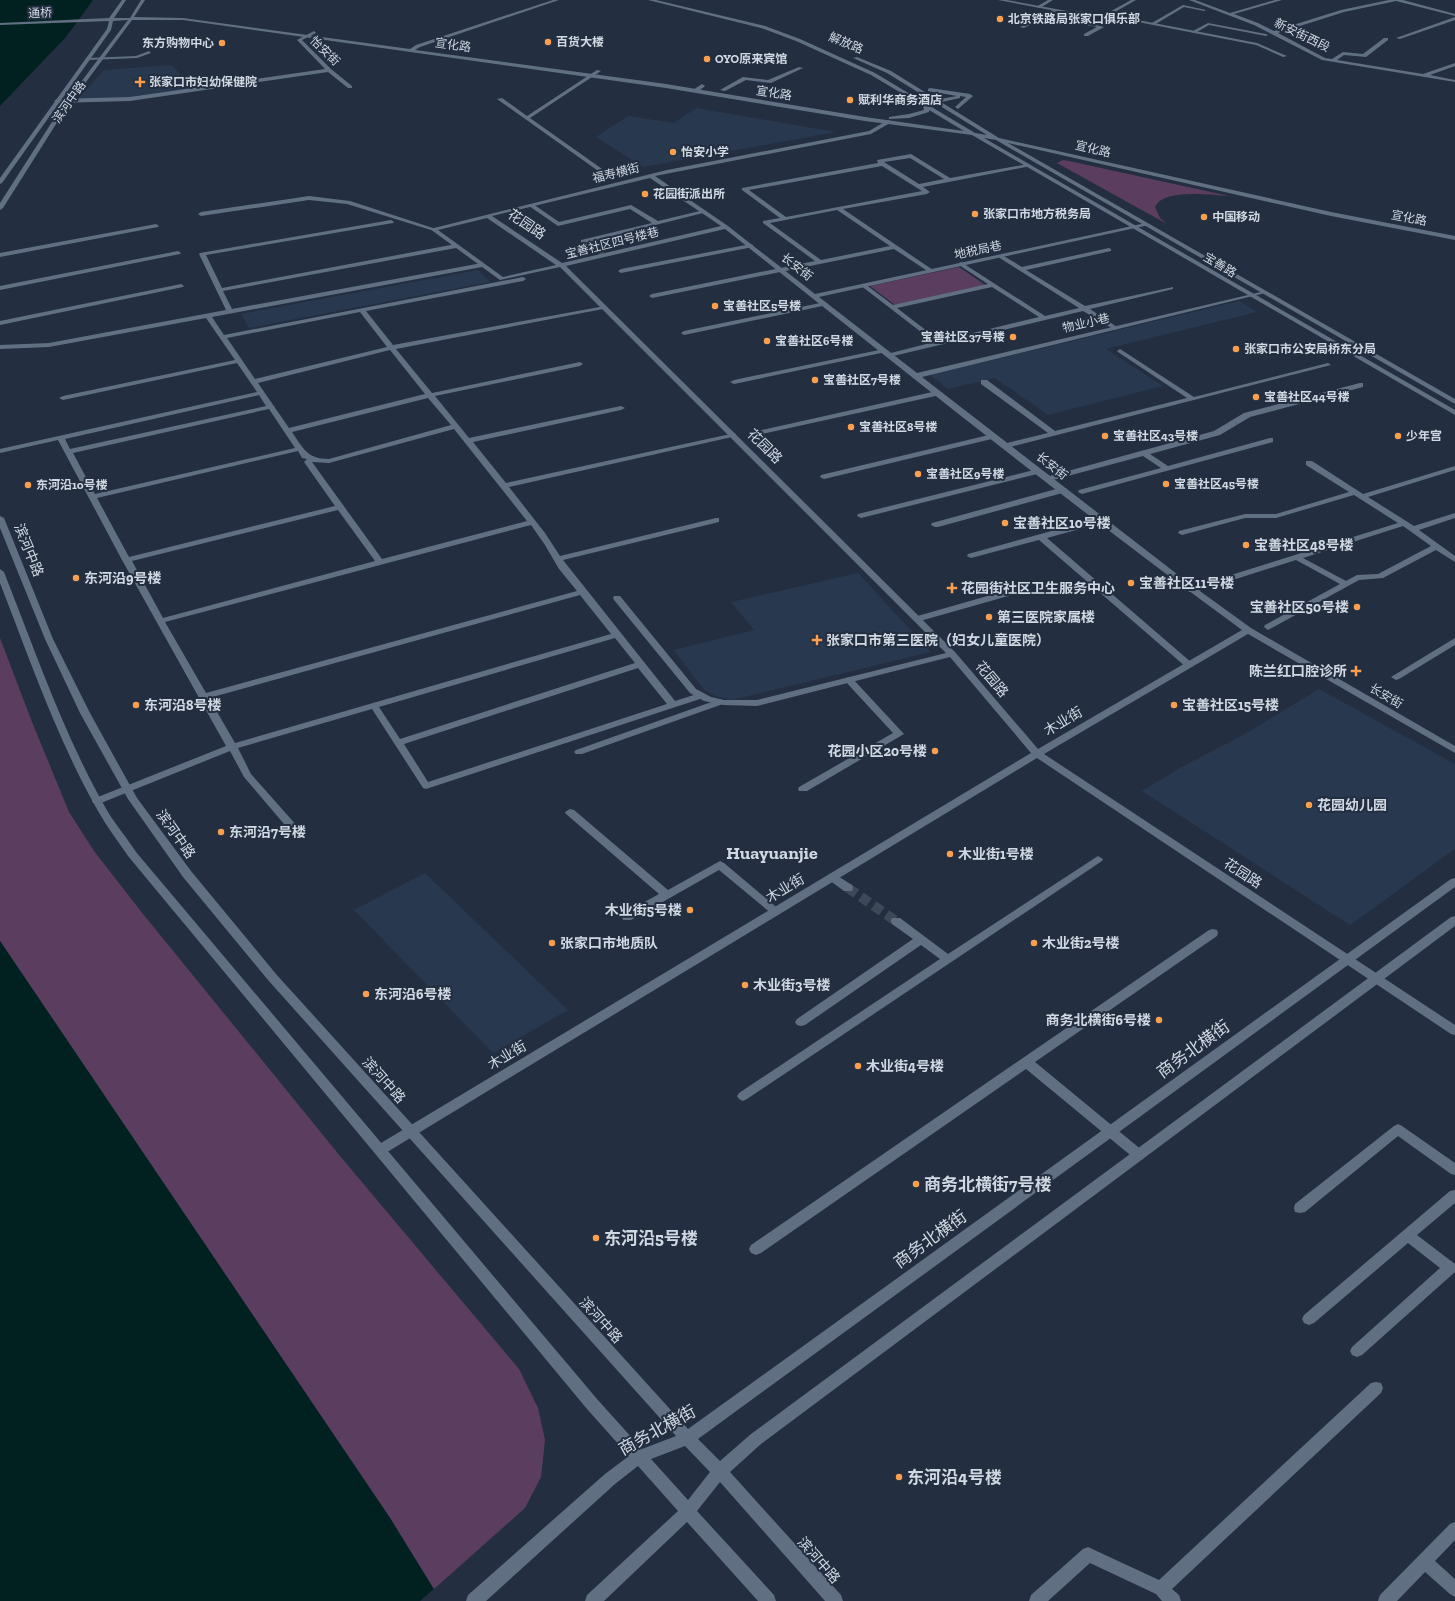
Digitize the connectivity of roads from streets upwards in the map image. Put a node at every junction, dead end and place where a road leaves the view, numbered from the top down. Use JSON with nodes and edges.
{"nodes":[{"id":1,"x":124,"y":0,"type":"edge"},
{"id":2,"x":143,"y":0,"type":"edge"},
{"id":3,"x":557,"y":0,"type":"edge"},
{"id":4,"x":650,"y":0,"type":"edge"},
{"id":5,"x":673,"y":0,"type":"edge"},
{"id":6,"x":1000,"y":0,"type":"edge"},
{"id":7,"x":1051,"y":0,"type":"edge"},
{"id":8,"x":1134,"y":0,"type":"edge"},
{"id":9,"x":1191,"y":0,"type":"edge"},
{"id":10,"x":1280,"y":0,"type":"edge"},
{"id":11,"x":1396,"y":0,"type":"edge"},
{"id":12,"x":1038,"y":7,"type":"junction"},
{"id":13,"x":1056,"y":10,"type":"junction"},
{"id":14,"x":1204,"y":10,"type":"dead end"},
{"id":15,"x":1076,"y":12,"type":"junction"},
{"id":16,"x":1230,"y":14,"type":"junction"},
{"id":17,"x":1106,"y":15,"type":"junction"},
{"id":18,"x":1455,"y":15,"type":"edge"},
{"id":19,"x":109,"y":18,"type":"junction"},
{"id":20,"x":132,"y":18,"type":"junction"},
{"id":21,"x":1455,"y":18,"type":"edge"},
{"id":22,"x":0,"y":20,"type":"edge"},
{"id":23,"x":81,"y":22,"type":"joint"},
{"id":24,"x":0,"y":24,"type":"edge"},
{"id":25,"x":1152,"y":24,"type":"junction"},
{"id":26,"x":1022,"y":27,"type":"dead end"},
{"id":27,"x":314,"y":32,"type":"junction"},
{"id":28,"x":1193,"y":32,"type":"junction"},
{"id":29,"x":1274,"y":33,"type":"junction"},
{"id":30,"x":1086,"y":35,"type":"dead end"},
{"id":31,"x":1266,"y":35,"type":"dead end"},
{"id":32,"x":306,"y":36,"type":"junction"},
{"id":33,"x":805,"y":36,"type":"dead end"},
{"id":34,"x":1398,"y":38,"type":"dead end"},
{"id":35,"x":1386,"y":39,"type":"dead end"},
{"id":36,"x":418,"y":46,"type":"junction"},
{"id":37,"x":412,"y":50,"type":"junction"},
{"id":38,"x":149,"y":52,"type":"dead end"},
{"id":39,"x":851,"y":56,"type":"dead end"},
{"id":40,"x":1285,"y":56,"type":"dead end"},
{"id":41,"x":87,"y":59,"type":"junction"},
{"id":42,"x":101,"y":59,"type":"junction"},
{"id":43,"x":1333,"y":60,"type":"junction"},
{"id":44,"x":1455,"y":64,"type":"edge"},
{"id":45,"x":801,"y":68,"type":"dead end"},
{"id":46,"x":329,"y":70,"type":"junction"},
{"id":47,"x":599,"y":71,"type":"junction"},
{"id":48,"x":593,"y":75,"type":"junction"},
{"id":49,"x":1423,"y":76,"type":"junction"},
{"id":50,"x":1455,"y":82,"type":"edge"},
{"id":51,"x":702,"y":86,"type":"junction"},
{"id":52,"x":350,"y":87,"type":"dead end"},
{"id":53,"x":723,"y":90,"type":"junction"},
{"id":54,"x":930,"y":90,"type":"dead end"},
{"id":55,"x":695,"y":91,"type":"junction"},
{"id":56,"x":970,"y":96,"type":"junction"},
{"id":57,"x":500,"y":99,"type":"dead end"},
{"id":58,"x":70,"y":100,"type":"junction"},
{"id":59,"x":58,"y":101,"type":"junction"},
{"id":60,"x":937,"y":101,"type":"junction"},
{"id":61,"x":925,"y":105,"type":"junction"},
{"id":62,"x":958,"y":107,"type":"dead end"},
{"id":63,"x":527,"y":118,"type":"junction"},
{"id":64,"x":888,"y":120,"type":"junction"},
{"id":65,"x":963,"y":128,"type":"junction"},
{"id":66,"x":988,"y":132,"type":"junction"},
{"id":67,"x":974,"y":134,"type":"junction"},
{"id":68,"x":997,"y":139,"type":"junction"},
{"id":69,"x":1072,"y":155,"type":"junction"},
{"id":70,"x":883,"y":164,"type":"junction"},
{"id":71,"x":1041,"y":164,"type":"junction"},
{"id":72,"x":1028,"y":166,"type":"junction"},
{"id":73,"x":603,"y":172,"type":"dead end"},
{"id":74,"x":651,"y":176,"type":"junction"},
{"id":75,"x":949,"y":180,"type":"junction"},
{"id":76,"x":0,"y":182,"type":"edge"},
{"id":77,"x":918,"y":186,"type":"junction"},
{"id":78,"x":531,"y":205,"type":"junction"},
{"id":79,"x":0,"y":208,"type":"edge"},
{"id":80,"x":838,"y":208,"type":"junction"},
{"id":81,"x":704,"y":212,"type":"junction"},
{"id":82,"x":201,"y":214,"type":"dead end"},
{"id":83,"x":488,"y":216,"type":"junction"},
{"id":84,"x":785,"y":218,"type":"junction"},
{"id":85,"x":391,"y":222,"type":"dead end"},
{"id":86,"x":656,"y":223,"type":"junction"},
{"id":87,"x":1146,"y":225,"type":"junction"},
{"id":88,"x":156,"y":226,"type":"dead end"},
{"id":89,"x":726,"y":227,"type":"junction"},
{"id":90,"x":1135,"y":228,"type":"junction"},
{"id":91,"x":433,"y":229,"type":"junction"},
{"id":92,"x":1455,"y":233,"type":"edge"},
{"id":93,"x":1455,"y":238,"type":"edge"},
{"id":94,"x":585,"y":242,"type":"dead end"},
{"id":95,"x":456,"y":246,"type":"junction"},
{"id":96,"x":751,"y":246,"type":"junction"},
{"id":97,"x":895,"y":247,"type":"junction"},
{"id":98,"x":1109,"y":250,"type":"dead end"},
{"id":99,"x":178,"y":254,"type":"dead end"},
{"id":100,"x":0,"y":255,"type":"edge"},
{"id":101,"x":1000,"y":256,"type":"junction"},
{"id":102,"x":820,"y":262,"type":"junction"},
{"id":103,"x":961,"y":264,"type":"junction"},
{"id":104,"x":482,"y":265,"type":"junction"},
{"id":105,"x":562,"y":266,"type":"junction"},
{"id":106,"x":1021,"y":269,"type":"junction"},
{"id":107,"x":622,"y":270,"type":"dead end"},
{"id":108,"x":781,"y":270,"type":"junction"},
{"id":109,"x":931,"y":271,"type":"junction"},
{"id":110,"x":523,"y":280,"type":"dead end"},
{"id":111,"x":863,"y":285,"type":"junction"},
{"id":112,"x":992,"y":285,"type":"junction"},
{"id":113,"x":181,"y":286,"type":"dead end"},
{"id":114,"x":0,"y":288,"type":"edge"},
{"id":115,"x":1171,"y":288,"type":"dead end"},
{"id":116,"x":219,"y":290,"type":"junction"},
{"id":117,"x":1263,"y":292,"type":"junction"},
{"id":118,"x":652,"y":296,"type":"dead end"},
{"id":119,"x":814,"y":296,"type":"junction"},
{"id":120,"x":1250,"y":296,"type":"junction"},
{"id":121,"x":825,"y":304,"type":"junction"},
{"id":122,"x":603,"y":307,"type":"junction"},
{"id":123,"x":892,"y":307,"type":"junction"},
{"id":124,"x":1084,"y":308,"type":"junction"},
{"id":125,"x":362,"y":310,"type":"junction"},
{"id":126,"x":230,"y":312,"type":"junction"},
{"id":127,"x":208,"y":316,"type":"junction"},
{"id":128,"x":1044,"y":318,"type":"junction"},
{"id":129,"x":0,"y":323,"type":"edge"},
{"id":130,"x":1115,"y":328,"type":"junction"},
{"id":131,"x":684,"y":333,"type":"dead end"},
{"id":132,"x":222,"y":337,"type":"junction"},
{"id":133,"x":939,"y":343,"type":"junction"},
{"id":134,"x":0,"y":347,"type":"edge"},
{"id":135,"x":391,"y":348,"type":"junction"},
{"id":136,"x":1120,"y":351,"type":"dead end"},
{"id":137,"x":886,"y":353,"type":"junction"},
{"id":138,"x":238,"y":361,"type":"junction"},
{"id":139,"x":580,"y":364,"type":"dead end"},
{"id":140,"x":1328,"y":365,"type":"dead end"},
{"id":141,"x":915,"y":376,"type":"junction"},
{"id":142,"x":253,"y":382,"type":"junction"},
{"id":143,"x":734,"y":382,"type":"dead end"},
{"id":144,"x":984,"y":382,"type":"dead end"},
{"id":145,"x":1360,"y":384,"type":"dead end"},
{"id":146,"x":261,"y":393,"type":"junction"},
{"id":147,"x":937,"y":393,"type":"junction"},
{"id":148,"x":430,"y":394,"type":"junction"},
{"id":149,"x":63,"y":398,"type":"dead end"},
{"id":150,"x":1193,"y":399,"type":"junction"},
{"id":151,"x":1455,"y":402,"type":"edge"},
{"id":152,"x":270,"y":407,"type":"junction"},
{"id":153,"x":620,"y":408,"type":"dead end"},
{"id":154,"x":1455,"y":413,"type":"edge"},
{"id":155,"x":456,"y":426,"type":"junction"},
{"id":156,"x":286,"y":431,"type":"junction"},
{"id":157,"x":758,"y":433,"type":"dead end"},
{"id":158,"x":1054,"y":434,"type":"junction"},
{"id":159,"x":732,"y":435,"type":"junction"},
{"id":160,"x":993,"y":436,"type":"junction"},
{"id":161,"x":60,"y":437,"type":"junction"},
{"id":162,"x":1270,"y":440,"type":"dead end"},
{"id":163,"x":468,"y":441,"type":"junction"},
{"id":164,"x":1006,"y":446,"type":"junction"},
{"id":165,"x":299,"y":449,"type":"junction"},
{"id":166,"x":0,"y":450,"type":"edge"},
{"id":167,"x":68,"y":452,"type":"junction"},
{"id":168,"x":1144,"y":453,"type":"junction"},
{"id":169,"x":311,"y":459,"type":"junction"},
{"id":170,"x":1309,"y":463,"type":"dead end"},
{"id":171,"x":1166,"y":468,"type":"junction"},
{"id":172,"x":1455,"y":468,"type":"edge"},
{"id":173,"x":1038,"y":471,"type":"junction"},
{"id":174,"x":824,"y":477,"type":"dead end"},
{"id":175,"x":1048,"y":479,"type":"junction"},
{"id":176,"x":504,"y":486,"type":"junction"},
{"id":177,"x":1063,"y":490,"type":"junction"},
{"id":178,"x":1082,"y":492,"type":"dead end"},
{"id":179,"x":1360,"y":494,"type":"junction"},
{"id":180,"x":93,"y":498,"type":"junction"},
{"id":181,"x":340,"y":507,"type":"junction"},
{"id":182,"x":1455,"y":515,"type":"edge"},
{"id":183,"x":860,"y":516,"type":"dead end"},
{"id":184,"x":0,"y":518,"type":"edge"},
{"id":185,"x":716,"y":520,"type":"dead end"},
{"id":186,"x":1102,"y":520,"type":"junction"},
{"id":187,"x":532,"y":522,"type":"junction"},
{"id":188,"x":1404,"y":523,"type":"junction"},
{"id":189,"x":935,"y":524,"type":"dead end"},
{"id":190,"x":1413,"y":528,"type":"junction"},
{"id":191,"x":1182,"y":533,"type":"dead end"},
{"id":192,"x":1041,"y":537,"type":"junction"},
{"id":193,"x":1437,"y":546,"type":"junction"},
{"id":194,"x":971,"y":556,"type":"dead end"},
{"id":195,"x":1296,"y":557,"type":"junction"},
{"id":196,"x":558,"y":559,"type":"junction"},
{"id":197,"x":126,"y":560,"type":"junction"},
{"id":198,"x":1455,"y":560,"type":"edge"},
{"id":199,"x":380,"y":562,"type":"junction"},
{"id":200,"x":0,"y":572,"type":"edge"},
{"id":201,"x":1346,"y":584,"type":"junction"},
{"id":202,"x":1019,"y":590,"type":"dead end"},
{"id":203,"x":1192,"y":590,"type":"junction"},
{"id":204,"x":582,"y":592,"type":"junction"},
{"id":205,"x":617,"y":598,"type":"dead end"},
{"id":206,"x":917,"y":619,"type":"junction"},
{"id":207,"x":160,"y":621,"type":"junction"},
{"id":208,"x":1268,"y":627,"type":"dead end"},
{"id":209,"x":1248,"y":630,"type":"junction"},
{"id":210,"x":617,"y":635,"type":"junction"},
{"id":211,"x":1455,"y":641,"type":"edge"},
{"id":212,"x":952,"y":654,"type":"junction"},
{"id":213,"x":641,"y":664,"type":"junction"},
{"id":214,"x":1189,"y":664,"type":"junction"},
{"id":215,"x":1396,"y":677,"type":"dead end"},
{"id":216,"x":849,"y":680,"type":"junction"},
{"id":217,"x":700,"y":696,"type":"junction"},
{"id":218,"x":203,"y":697,"type":"junction"},
{"id":219,"x":720,"y":702,"type":"junction"},
{"id":220,"x":674,"y":704,"type":"junction"},
{"id":221,"x":374,"y":706,"type":"junction"},
{"id":222,"x":398,"y":743,"type":"junction"},
{"id":223,"x":232,"y":747,"type":"junction"},
{"id":224,"x":1455,"y":750,"type":"edge"},
{"id":225,"x":579,"y":752,"type":"dead end"},
{"id":226,"x":1037,"y":754,"type":"junction"},
{"id":227,"x":803,"y":788,"type":"dead end"},
{"id":228,"x":128,"y":789,"type":"junction"},
{"id":229,"x":97,"y":801,"type":"junction"},
{"id":230,"x":570,"y":812,"type":"dead end"},
{"id":231,"x":294,"y":829,"type":"dead end"},
{"id":232,"x":1098,"y":859,"type":"dead end"},
{"id":233,"x":833,"y":877,"type":"junction"},
{"id":234,"x":1455,"y":882,"type":"edge"},
{"id":235,"x":848,"y":888,"type":"tunnel mouth"},
{"id":236,"x":667,"y":895,"type":"junction"},
{"id":237,"x":776,"y":911,"type":"junction"},
{"id":238,"x":627,"y":917,"type":"dead end"},
{"id":239,"x":1455,"y":920,"type":"edge"},
{"id":240,"x":896,"y":922,"type":"tunnel mouth"},
{"id":241,"x":1213,"y":933,"type":"dead end"},
{"id":242,"x":921,"y":939,"type":"junction"},
{"id":243,"x":948,"y":959,"type":"junction"},
{"id":244,"x":1348,"y":959,"type":"junction"},
{"id":245,"x":1375,"y":978,"type":"junction"},
{"id":246,"x":801,"y":1022,"type":"dead end"},
{"id":247,"x":1455,"y":1031,"type":"edge"},
{"id":248,"x":1026,"y":1062,"type":"junction"},
{"id":249,"x":743,"y":1096,"type":"dead end"},
{"id":250,"x":410,"y":1131,"type":"junction"},
{"id":251,"x":1110,"y":1131,"type":"junction"},
{"id":252,"x":380,"y":1150,"type":"junction"},
{"id":253,"x":1140,"y":1155,"type":"junction"},
{"id":254,"x":1455,"y":1170,"type":"edge"},
{"id":255,"x":1455,"y":1195,"type":"edge"},
{"id":256,"x":1300,"y":1208,"type":"dead end"},
{"id":257,"x":1408,"y":1235,"type":"junction"},
{"id":258,"x":756,"y":1249,"type":"dead end"},
{"id":259,"x":1309,"y":1319,"type":"dead end"},
{"id":260,"x":1357,"y":1351,"type":"dead end"},
{"id":261,"x":1376,"y":1388,"type":"dead end"},
{"id":262,"x":686,"y":1438,"type":"junction"},
{"id":263,"x":639,"y":1457,"type":"junction"},
{"id":264,"x":720,"y":1471,"type":"junction"},
{"id":265,"x":688,"y":1511,"type":"junction"},
{"id":266,"x":1455,"y":1529,"type":"edge"},
{"id":267,"x":1424,"y":1561,"type":"junction"},
{"id":268,"x":1161,"y":1588,"type":"junction"},
{"id":269,"x":1455,"y":1589,"type":"edge"},
{"id":270,"x":474,"y":1601,"type":"edge"},
{"id":271,"x":593,"y":1601,"type":"edge"},
{"id":272,"x":768,"y":1601,"type":"edge"},
{"id":273,"x":835,"y":1601,"type":"edge"},
{"id":274,"x":1037,"y":1601,"type":"edge"},
{"id":275,"x":1173,"y":1601,"type":"edge"},
{"id":276,"x":1386,"y":1601,"type":"edge"}],
"edges":[{"from":1,"to":19,"type":"street","name":"滨河中路"},
{"from":2,"to":20,"type":"street","name":"滨河中路"},
{"from":3,"to":36,"type":"street"},
{"from":4,"to":61,"type":"street","name":"解放路"},
{"from":5,"to":33,"type":"street"},
{"from":6,"to":12,"type":"street"},
{"from":7,"to":12,"type":"street"},
{"from":8,"to":17,"type":"street"},
{"from":9,"to":16,"type":"street","name":"新安街西段"},
{"from":10,"to":16,"type":"street"},
{"from":11,"to":18,"type":"street"},
{"from":11,"to":29,"type":"street"},
{"from":12,"to":13,"type":"street"},
{"from":13,"to":15,"type":"street"},
{"from":13,"to":26,"type":"street"},
{"from":14,"to":25,"type":"street"},
{"from":15,"to":17,"type":"street"},
{"from":15,"to":30,"type":"street"},
{"from":16,"to":29,"type":"street","name":"新安街西段"},
{"from":17,"to":25,"type":"street"},
{"from":19,"to":20,"type":"street","name":"宣化路"},
{"from":19,"to":22,"type":"street","name":"通桥"},
{"from":19,"to":23,"type":"street","name":"宣化路"},
{"from":19,"to":41,"type":"street","name":"滨河中路"},
{"from":20,"to":27,"type":"street","name":"宣化路"},
{"from":20,"to":32,"type":"street","name":"宣化路"},
{"from":20,"to":42,"type":"street","name":"滨河中路"},
{"from":21,"to":34,"type":"street"},
{"from":23,"to":24,"type":"street","name":"通桥"},
{"from":25,"to":28,"type":"street"},
{"from":27,"to":32,"type":"street","name":"怡安街"},
{"from":27,"to":36,"type":"street","name":"宣化路"},
{"from":28,"to":31,"type":"street"},
{"from":28,"to":40,"type":"street"},
{"from":29,"to":43,"type":"street","name":"新安街西段"},
{"from":32,"to":37,"type":"street","name":"宣化路"},
{"from":32,"to":46,"type":"street","name":"怡安街"},
{"from":35,"to":43,"type":"street"},
{"from":36,"to":37,"type":"street"},
{"from":36,"to":47,"type":"street","name":"宣化路"},
{"from":37,"to":48,"type":"street","name":"宣化路"},
{"from":38,"to":42,"type":"street"},
{"from":39,"to":60,"type":"street","name":"解放路"},
{"from":41,"to":42,"type":"street"},
{"from":41,"to":59,"type":"street","name":"滨河中路"},
{"from":42,"to":58,"type":"street","name":"滨河中路"},
{"from":43,"to":49,"type":"street","name":"新安街西段"},
{"from":44,"to":49,"type":"street"},
{"from":45,"to":53,"type":"street"},
{"from":46,"to":52,"type":"street","name":"怡安街"},
{"from":46,"to":58,"type":"street"},
{"from":47,"to":48,"type":"street"},
{"from":47,"to":51,"type":"street","name":"宣化路"},
{"from":48,"to":55,"type":"street","name":"宣化路"},
{"from":48,"to":63,"type":"street"},
{"from":49,"to":50,"type":"street","name":"新安街西段"},
{"from":51,"to":53,"type":"street","name":"宣化路"},
{"from":51,"to":55,"type":"street"},
{"from":53,"to":64,"type":"street","name":"宣化路"},
{"from":54,"to":56,"type":"street"},
{"from":55,"to":64,"type":"street","name":"宣化路"},
{"from":56,"to":60,"type":"street"},
{"from":56,"to":62,"type":"street"},
{"from":57,"to":63,"type":"street"},
{"from":58,"to":59,"type":"street"},
{"from":58,"to":79,"type":"street","name":"滨河中路"},
{"from":59,"to":76,"type":"street","name":"滨河中路"},
{"from":60,"to":66,"type":"street","name":"解放路"},
{"from":61,"to":64,"type":"street"},
{"from":61,"to":65,"type":"street","name":"解放路"},
{"from":63,"to":73,"type":"street"},
{"from":64,"to":65,"type":"street","name":"宣化路"},
{"from":64,"to":67,"type":"street","name":"宣化路"},
{"from":64,"to":74,"type":"street","name":"福寿横街"},
{"from":65,"to":66,"type":"street","name":"宣化路"},
{"from":65,"to":67,"type":"street","name":"解放路"},
{"from":66,"to":68,"type":"street","name":"解放路"},
{"from":66,"to":92,"type":"street","name":"宣化路"},
{"from":67,"to":68,"type":"street","name":"宣化路"},
{"from":67,"to":72,"type":"street","name":"宝善路"},
{"from":68,"to":69,"type":"street","name":"宣化路"},
{"from":68,"to":71,"type":"street","name":"宝善路"},
{"from":69,"to":71,"type":"street"},
{"from":69,"to":93,"type":"street","name":"宣化路"},
{"from":70,"to":75,"type":"street"},
{"from":70,"to":77,"type":"street"},
{"from":70,"to":84,"type":"street"},
{"from":71,"to":87,"type":"street","name":"宝善路"},
{"from":72,"to":75,"type":"street"},
{"from":72,"to":90,"type":"street","name":"宝善路"},
{"from":74,"to":78,"type":"street","name":"福寿横街"},
{"from":74,"to":81,"type":"street","name":"长安街"},
{"from":75,"to":77,"type":"street"},
{"from":77,"to":80,"type":"street"},
{"from":78,"to":83,"type":"street","name":"福寿横街"},
{"from":78,"to":86,"type":"street"},
{"from":80,"to":84,"type":"street"},
{"from":80,"to":97,"type":"street"},
{"from":81,"to":86,"type":"street"},
{"from":81,"to":89,"type":"street","name":"长安街"},
{"from":82,"to":91,"type":"street"},
{"from":83,"to":91,"type":"street","name":"福寿横街"},
{"from":83,"to":105,"type":"street","name":"花园路"},
{"from":84,"to":102,"type":"street"},
{"from":85,"to":116,"type":"street"},
{"from":86,"to":94,"type":"street"},
{"from":87,"to":90,"type":"street","name":"地税局巷"},
{"from":87,"to":117,"type":"street","name":"宝善路"},
{"from":88,"to":100,"type":"street"},
{"from":89,"to":96,"type":"street","name":"长安街"},
{"from":89,"to":105,"type":"street","name":"宝善社区四号楼巷"},
{"from":90,"to":101,"type":"street","name":"地税局巷"},
{"from":90,"to":120,"type":"street","name":"宝善路"},
{"from":91,"to":95,"type":"street"},
{"from":95,"to":104,"type":"street"},
{"from":95,"to":116,"type":"street"},
{"from":96,"to":107,"type":"street"},
{"from":96,"to":108,"type":"street","name":"长安街"},
{"from":97,"to":102,"type":"street"},
{"from":97,"to":109,"type":"street"},
{"from":98,"to":106,"type":"street"},
{"from":99,"to":114,"type":"street"},
{"from":101,"to":103,"type":"street","name":"地税局巷"},
{"from":101,"to":106,"type":"street"},
{"from":102,"to":108,"type":"street"},
{"from":103,"to":109,"type":"street","name":"地税局巷"},
{"from":103,"to":112,"type":"street"},
{"from":104,"to":105,"type":"street","name":"宝善社区四号楼巷"},
{"from":104,"to":126,"type":"street"},
{"from":105,"to":122,"type":"street","name":"花园路"},
{"from":106,"to":124,"type":"street"},
{"from":108,"to":118,"type":"street"},
{"from":108,"to":119,"type":"street","name":"长安街"},
{"from":109,"to":111,"type":"street","name":"地税局巷"},
{"from":110,"to":125,"type":"street"},
{"from":111,"to":119,"type":"street","name":"地税局巷"},
{"from":111,"to":123,"type":"street"},
{"from":112,"to":123,"type":"street"},
{"from":112,"to":128,"type":"street"},
{"from":113,"to":129,"type":"street"},
{"from":115,"to":124,"type":"street"},
{"from":116,"to":126,"type":"street"},
{"from":117,"to":120,"type":"street","name":"物业小巷"},
{"from":117,"to":151,"type":"street","name":"宝善路"},
{"from":119,"to":121,"type":"street","name":"长安街"},
{"from":120,"to":130,"type":"street","name":"物业小巷"},
{"from":120,"to":154,"type":"street","name":"宝善路"},
{"from":121,"to":131,"type":"street"},
{"from":121,"to":137,"type":"street","name":"长安街"},
{"from":122,"to":135,"type":"street"},
{"from":122,"to":159,"type":"street","name":"花园路"},
{"from":123,"to":133,"type":"street"},
{"from":124,"to":128,"type":"street"},
{"from":124,"to":130,"type":"street"},
{"from":125,"to":132,"type":"street"},
{"from":125,"to":135,"type":"street"},
{"from":126,"to":127,"type":"street"},
{"from":127,"to":132,"type":"street"},
{"from":127,"to":134,"type":"street"},
{"from":128,"to":133,"type":"street"},
{"from":130,"to":141,"type":"street","name":"物业小巷"},
{"from":132,"to":138,"type":"street"},
{"from":133,"to":137,"type":"street"},
{"from":135,"to":142,"type":"street"},
{"from":135,"to":148,"type":"street"},
{"from":136,"to":150,"type":"street"},
{"from":137,"to":141,"type":"street","name":"长安街"},
{"from":137,"to":143,"type":"street"},
{"from":138,"to":142,"type":"street"},
{"from":138,"to":149,"type":"street"},
{"from":139,"to":148,"type":"street"},
{"from":140,"to":150,"type":"street"},
{"from":141,"to":147,"type":"street","name":"长安街"},
{"from":142,"to":146,"type":"street"},
{"from":144,"to":158,"type":"street"},
{"from":145,"to":168,"type":"street"},
{"from":146,"to":152,"type":"street"},
{"from":146,"to":161,"type":"street"},
{"from":147,"to":157,"type":"street"},
{"from":147,"to":160,"type":"street","name":"长安街"},
{"from":148,"to":155,"type":"street"},
{"from":148,"to":156,"type":"street"},
{"from":150,"to":158,"type":"street"},
{"from":152,"to":156,"type":"street"},
{"from":152,"to":167,"type":"street"},
{"from":153,"to":163,"type":"street"},
{"from":155,"to":163,"type":"street"},
{"from":155,"to":169,"type":"street"},
{"from":156,"to":165,"type":"street"},
{"from":158,"to":164,"type":"street"},
{"from":159,"to":176,"type":"street"},
{"from":159,"to":206,"type":"street","name":"花园路"},
{"from":160,"to":164,"type":"street","name":"长安街"},
{"from":160,"to":174,"type":"street"},
{"from":161,"to":166,"type":"street"},
{"from":161,"to":167,"type":"street"},
{"from":162,"to":171,"type":"street"},
{"from":163,"to":176,"type":"street"},
{"from":164,"to":173,"type":"street","name":"长安街"},
{"from":165,"to":169,"type":"street"},
{"from":165,"to":180,"type":"street"},
{"from":167,"to":180,"type":"street"},
{"from":168,"to":171,"type":"street"},
{"from":168,"to":175,"type":"street"},
{"from":169,"to":181,"type":"street"},
{"from":170,"to":179,"type":"street"},
{"from":171,"to":178,"type":"street"},
{"from":172,"to":179,"type":"street"},
{"from":173,"to":175,"type":"street","name":"长安街"},
{"from":173,"to":183,"type":"street"},
{"from":175,"to":177,"type":"street","name":"长安街"},
{"from":176,"to":187,"type":"street"},
{"from":177,"to":186,"type":"street","name":"长安街"},
{"from":177,"to":189,"type":"street"},
{"from":179,"to":188,"type":"street"},
{"from":179,"to":191,"type":"street"},
{"from":180,"to":197,"type":"street"},
{"from":181,"to":197,"type":"street"},
{"from":181,"to":199,"type":"street"},
{"from":182,"to":190,"type":"street"},
{"from":184,"to":228,"type":"street","name":"滨河中路"},
{"from":185,"to":196,"type":"street"},
{"from":186,"to":192,"type":"street"},
{"from":186,"to":203,"type":"street","name":"长安街"},
{"from":187,"to":196,"type":"street"},
{"from":187,"to":199,"type":"street"},
{"from":188,"to":190,"type":"street"},
{"from":188,"to":195,"type":"street"},
{"from":190,"to":193,"type":"street"},
{"from":192,"to":194,"type":"street"},
{"from":192,"to":214,"type":"street"},
{"from":193,"to":198,"type":"street"},
{"from":193,"to":201,"type":"street"},
{"from":195,"to":201,"type":"street"},
{"from":195,"to":203,"type":"street"},
{"from":196,"to":204,"type":"street"},
{"from":197,"to":207,"type":"street"},
{"from":199,"to":207,"type":"street"},
{"from":200,"to":229,"type":"street"},
{"from":201,"to":208,"type":"street"},
{"from":202,"to":206,"type":"street"},
{"from":203,"to":209,"type":"street","name":"长安街"},
{"from":204,"to":210,"type":"street"},
{"from":204,"to":218,"type":"street"},
{"from":205,"to":217,"type":"street"},
{"from":206,"to":212,"type":"street","name":"花园路"},
{"from":207,"to":218,"type":"street"},
{"from":209,"to":214,"type":"street","name":"木业街"},
{"from":209,"to":224,"type":"street","name":"长安街"},
{"from":210,"to":213,"type":"street"},
{"from":210,"to":221,"type":"street"},
{"from":211,"to":215,"type":"street"},
{"from":212,"to":216,"type":"street"},
{"from":212,"to":226,"type":"street","name":"花园路"},
{"from":213,"to":220,"type":"street"},
{"from":213,"to":222,"type":"street"},
{"from":214,"to":226,"type":"street","name":"木业街"},
{"from":216,"to":219,"type":"street"},
{"from":216,"to":227,"type":"street"},
{"from":217,"to":219,"type":"street"},
{"from":217,"to":220,"type":"street"},
{"from":218,"to":223,"type":"street"},
{"from":219,"to":225,"type":"street"},
{"from":220,"to":222,"type":"street"},
{"from":221,"to":222,"type":"street"},
{"from":221,"to":223,"type":"street"},
{"from":223,"to":228,"type":"street"},
{"from":223,"to":231,"type":"street"},
{"from":226,"to":233,"type":"street","name":"木业街"},
{"from":226,"to":244,"type":"street","name":"花园路"},
{"from":228,"to":229,"type":"street"},
{"from":228,"to":250,"type":"street","name":"滨河中路"},
{"from":229,"to":252,"type":"street"},
{"from":230,"to":236,"type":"street"},
{"from":232,"to":243,"type":"street"},
{"from":233,"to":235,"type":"street"},
{"from":233,"to":237,"type":"street","name":"木业街"},
{"from":234,"to":244,"type":"street","name":"商务北横街"},
{"from":236,"to":237,"type":"street"},
{"from":236,"to":238,"type":"street"},
{"from":237,"to":250,"type":"street","name":"木业街"},
{"from":239,"to":245,"type":"street"},
{"from":240,"to":242,"type":"street"},
{"from":241,"to":248,"type":"street"},
{"from":242,"to":243,"type":"street"},
{"from":242,"to":246,"type":"street"},
{"from":243,"to":249,"type":"street"},
{"from":244,"to":245,"type":"street","name":"花园路"},
{"from":244,"to":251,"type":"street","name":"商务北横街"},
{"from":245,"to":247,"type":"street","name":"花园路"},
{"from":245,"to":253,"type":"street"},
{"from":248,"to":251,"type":"street"},
{"from":248,"to":258,"type":"street"},
{"from":250,"to":252,"type":"street","name":"木业街"},
{"from":250,"to":262,"type":"street","name":"滨河中路"},
{"from":251,"to":253,"type":"street"},
{"from":251,"to":262,"type":"street","name":"商务北横街"},
{"from":252,"to":263,"type":"street"},
{"from":253,"to":264,"type":"street"},
{"from":254,"to":256,"type":"street"},
{"from":255,"to":257,"type":"street"},
{"from":257,"to":259,"type":"street"},
{"from":257,"to":260,"type":"street"},
{"from":261,"to":268,"type":"street"},
{"from":262,"to":263,"type":"street","name":"商务北横街"},
{"from":262,"to":264,"type":"street","name":"滨河中路"},
{"from":263,"to":265,"type":"street"},
{"from":263,"to":270,"type":"street","name":"商务北横街"},
{"from":264,"to":265,"type":"street"},
{"from":264,"to":273,"type":"street","name":"滨河中路"},
{"from":265,"to":271,"type":"street"},
{"from":265,"to":272,"type":"street"},
{"from":266,"to":267,"type":"street"},
{"from":267,"to":269,"type":"street"},
{"from":267,"to":276,"type":"street"},
{"from":268,"to":274,"type":"street"},
{"from":268,"to":275,"type":"street"}]}
